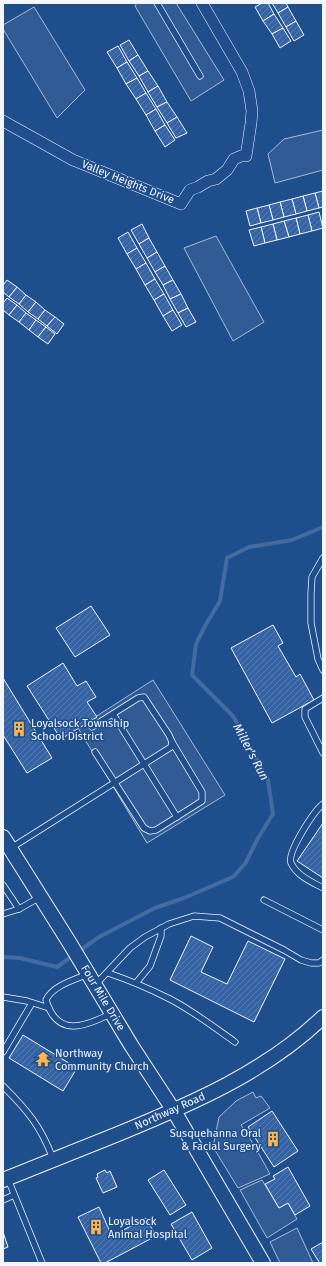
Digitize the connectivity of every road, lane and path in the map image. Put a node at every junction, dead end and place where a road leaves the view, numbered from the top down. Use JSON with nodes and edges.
{"nodes":[{"id":1,"x":157,"y":3,"type":"edge"},
{"id":2,"x":202,"y":3,"type":"edge"},
{"id":3,"x":200,"y":76,"type":"dead end"},
{"id":4,"x":3,"y":121,"type":"edge"},
{"id":5,"x":323,"y":558,"type":"edge"},
{"id":6,"x":323,"y":670,"type":"edge"},
{"id":7,"x":323,"y":698,"type":"edge"},
{"id":8,"x":113,"y":714,"type":"junction"},
{"id":9,"x":92,"y":727,"type":"dead end"},
{"id":10,"x":172,"y":742,"type":"junction"},
{"id":11,"x":95,"y":752,"type":"dead end"},
{"id":12,"x":323,"y":753,"type":"edge"},
{"id":13,"x":144,"y":764,"type":"junction"},
{"id":14,"x":114,"y":783,"type":"junction"},
{"id":15,"x":323,"y":804,"type":"edge"},
{"id":16,"x":177,"y":817,"type":"junction"},
{"id":17,"x":7,"y":843,"type":"edge"},
{"id":18,"x":3,"y":885,"type":"edge"},
{"id":19,"x":323,"y":888,"type":"edge"},
{"id":20,"x":40,"y":897,"type":"junction"},
{"id":21,"x":264,"y":900,"type":"dead end"},
{"id":22,"x":19,"y":909,"type":"junction"},
{"id":23,"x":3,"y":914,"type":"edge"},
{"id":24,"x":161,"y":928,"type":"junction"},
{"id":25,"x":323,"y":930,"type":"edge"},
{"id":26,"x":323,"y":960,"type":"edge"},
{"id":27,"x":108,"y":973,"type":"junction"},
{"id":28,"x":88,"y":974,"type":"junction"},
{"id":29,"x":136,"y":983,"type":"junction"},
{"id":30,"x":3,"y":997,"type":"edge"},
{"id":31,"x":32,"y":1003,"type":"junction"},
{"id":32,"x":49,"y":1008,"type":"junction"},
{"id":33,"x":112,"y":1013,"type":"junction"},
{"id":34,"x":323,"y":1017,"type":"edge"},
{"id":35,"x":235,"y":1042,"type":"dead end"},
{"id":36,"x":3,"y":1052,"type":"edge"},
{"id":37,"x":3,"y":1086,"type":"edge"},
{"id":38,"x":174,"y":1111,"type":"junction"},
{"id":39,"x":54,"y":1160,"type":"junction"},
{"id":40,"x":5,"y":1179,"type":"edge"},
{"id":41,"x":14,"y":1195,"type":"junction"},
{"id":42,"x":3,"y":1200,"type":"edge"},
{"id":43,"x":42,"y":1263,"type":"edge"},
{"id":44,"x":263,"y":1263,"type":"edge"}],
"edges":[{"from":1,"to":3,"type":"lane"},
{"from":2,"to":4,"type":"street","name":"Valley Heights Drive"},
{"from":5,"to":6,"type":"lane"},
{"from":7,"to":12,"type":"lane"},
{"from":8,"to":9,"type":"lane"},
{"from":8,"to":10,"type":"lane"},
{"from":8,"to":13,"type":"lane"},
{"from":10,"to":13,"type":"lane"},
{"from":10,"to":16,"type":"lane"},
{"from":11,"to":14,"type":"lane"},
{"from":13,"to":14,"type":"lane"},
{"from":13,"to":16,"type":"lane"},
{"from":14,"to":16,"type":"lane"},
{"from":14,"to":17,"type":"lane"},
{"from":15,"to":19,"type":"lane"},
{"from":17,"to":20,"type":"street","name":"Four Mile Drive"},
{"from":18,"to":22,"type":"lane"},
{"from":20,"to":22,"type":"lane"},
{"from":20,"to":28,"type":"street","name":"Four Mile Drive"},
{"from":21,"to":25,"type":"lane"},
{"from":22,"to":23,"type":"lane"},
{"from":24,"to":26,"type":"lane"},
{"from":24,"to":27,"type":"lane"},
{"from":24,"to":29,"type":"lane"},
{"from":27,"to":28,"type":"lane"},
{"from":27,"to":29,"type":"lane"},
{"from":28,"to":32,"type":"lane"},
{"from":28,"to":33,"type":"street","name":"Four Mile Drive"},
{"from":29,"to":35,"type":"lane"},
{"from":30,"to":31,"type":"lane"},
{"from":31,"to":32,"type":"lane"},
{"from":31,"to":36,"type":"lane"},
{"from":32,"to":33,"type":"lane"},
{"from":33,"to":38,"type":"street","name":"Four Mile Drive"},
{"from":34,"to":38,"type":"street","name":"Northway Road"},
{"from":37,"to":39,"type":"lane"},
{"from":38,"to":39,"type":"street","name":"Northway Road"},
{"from":38,"to":44,"type":"street","name":"Four Mile Drive"},
{"from":39,"to":40,"type":"street","name":"Northway Road"},
{"from":40,"to":41,"type":"lane"},
{"from":41,"to":42,"type":"lane"},
{"from":41,"to":43,"type":"lane"}]}
